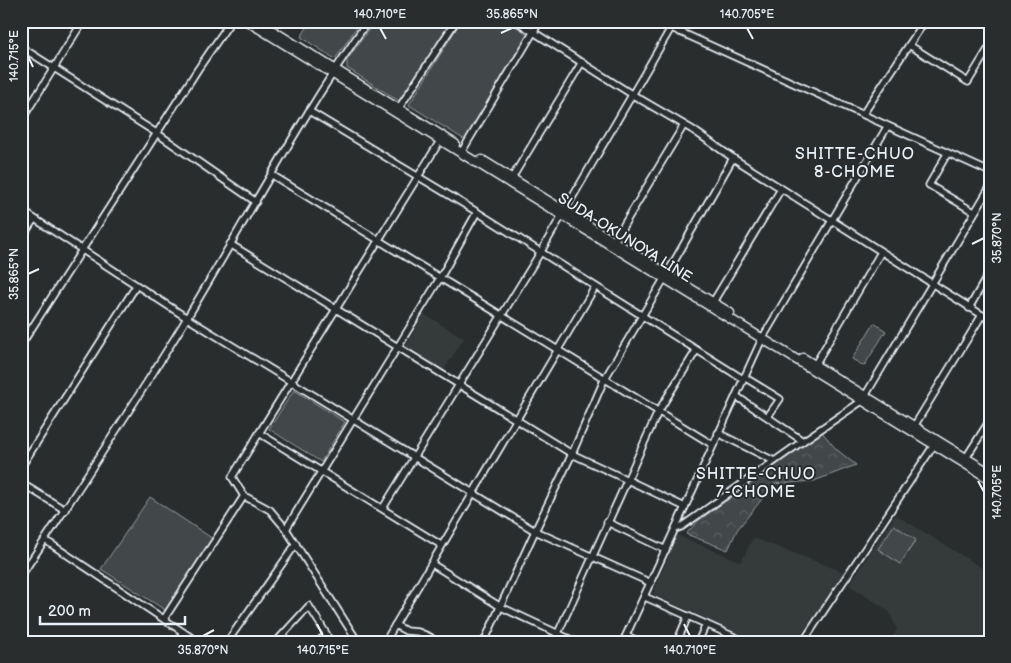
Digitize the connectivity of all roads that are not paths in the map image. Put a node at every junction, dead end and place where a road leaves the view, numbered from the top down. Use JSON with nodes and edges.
{"nodes":[{"id":1,"x":83,"y":21,"type":"edge"},
{"id":2,"x":231,"y":21,"type":"edge"},
{"id":3,"x":247,"y":21,"type":"edge"},
{"id":4,"x":257,"y":21,"type":"edge"},
{"id":5,"x":368,"y":21,"type":"edge"},
{"id":6,"x":456,"y":21,"type":"edge"},
{"id":7,"x":516,"y":21,"type":"edge"},
{"id":8,"x":540,"y":21,"type":"edge"},
{"id":9,"x":656,"y":21,"type":"edge"},
{"id":10,"x":684,"y":21,"type":"edge"},
{"id":11,"x":926,"y":21,"type":"edge"},
{"id":12,"x":672,"y":28,"type":"junction"},
{"id":13,"x":533,"y":32,"type":"junction"},
{"id":14,"x":679,"y":32,"type":"junction"},
{"id":15,"x":909,"y":45,"type":"junction"},
{"id":16,"x":990,"y":46,"type":"edge"},
{"id":17,"x":21,"y":47,"type":"edge"},
{"id":18,"x":582,"y":62,"type":"junction"},
{"id":19,"x":54,"y":68,"type":"junction"},
{"id":20,"x":333,"y":71,"type":"junction"},
{"id":21,"x":633,"y":95,"type":"junction"},
{"id":22,"x":399,"y":108,"type":"junction"},
{"id":23,"x":309,"y":111,"type":"junction"},
{"id":24,"x":863,"y":114,"type":"junction"},
{"id":25,"x":21,"y":121,"type":"edge"},
{"id":26,"x":684,"y":125,"type":"junction"},
{"id":27,"x":887,"y":127,"type":"junction"},
{"id":28,"x":158,"y":134,"type":"junction"},
{"id":29,"x":440,"y":140,"type":"junction"},
{"id":30,"x":462,"y":151,"type":"junction"},
{"id":31,"x":948,"y":154,"type":"junction"},
{"id":32,"x":733,"y":158,"type":"junction"},
{"id":33,"x":990,"y":172,"type":"edge"},
{"id":34,"x":272,"y":175,"type":"junction"},
{"id":35,"x":418,"y":177,"type":"junction"},
{"id":36,"x":512,"y":178,"type":"junction"},
{"id":37,"x":990,"y":187,"type":"edge"},
{"id":38,"x":781,"y":189,"type":"junction"},
{"id":39,"x":256,"y":202,"type":"junction"},
{"id":40,"x":21,"y":210,"type":"edge"},
{"id":41,"x":476,"y":212,"type":"junction"},
{"id":42,"x":974,"y":212,"type":"junction"},
{"id":43,"x":563,"y":213,"type":"junction"},
{"id":44,"x":34,"y":219,"type":"junction"},
{"id":45,"x":832,"y":221,"type":"junction"},
{"id":46,"x":21,"y":239,"type":"edge"},
{"id":47,"x":379,"y":240,"type":"junction"},
{"id":48,"x":612,"y":243,"type":"junction"},
{"id":49,"x":230,"y":244,"type":"junction"},
{"id":50,"x":81,"y":250,"type":"junction"},
{"id":51,"x":881,"y":252,"type":"junction"},
{"id":52,"x":540,"y":253,"type":"junction"},
{"id":53,"x":989,"y":273,"type":"edge"},
{"id":54,"x":665,"y":276,"type":"junction"},
{"id":55,"x":440,"y":278,"type":"junction"},
{"id":56,"x":932,"y":284,"type":"junction"},
{"id":57,"x":136,"y":286,"type":"junction"},
{"id":58,"x":595,"y":287,"type":"junction"},
{"id":59,"x":713,"y":302,"type":"junction"},
{"id":60,"x":969,"y":307,"type":"junction"},
{"id":61,"x":336,"y":309,"type":"junction"},
{"id":62,"x":982,"y":315,"type":"junction"},
{"id":63,"x":502,"y":316,"type":"junction"},
{"id":64,"x":642,"y":316,"type":"junction"},
{"id":65,"x":187,"y":318,"type":"junction"},
{"id":66,"x":990,"y":320,"type":"edge"},
{"id":67,"x":764,"y":337,"type":"junction"},
{"id":68,"x":21,"y":345,"type":"edge"},
{"id":69,"x":398,"y":347,"type":"junction"},
{"id":70,"x":557,"y":351,"type":"junction"},
{"id":71,"x":696,"y":351,"type":"junction"},
{"id":72,"x":813,"y":367,"type":"junction"},
{"id":73,"x":744,"y":378,"type":"junction"},
{"id":74,"x":604,"y":380,"type":"junction"},
{"id":75,"x":291,"y":382,"type":"junction"},
{"id":76,"x":459,"y":385,"type":"junction"},
{"id":77,"x":736,"y":396,"type":"junction"},
{"id":78,"x":864,"y":399,"type":"junction"},
{"id":79,"x":658,"y":412,"type":"junction"},
{"id":80,"x":768,"y":416,"type":"junction"},
{"id":81,"x":353,"y":419,"type":"junction"},
{"id":82,"x":516,"y":420,"type":"junction"},
{"id":83,"x":990,"y":420,"type":"edge"},
{"id":84,"x":913,"y":429,"type":"junction"},
{"id":85,"x":259,"y":433,"type":"junction"},
{"id":86,"x":718,"y":433,"type":"junction"},
{"id":87,"x":803,"y":441,"type":"junction"},
{"id":88,"x":935,"y":443,"type":"junction"},
{"id":89,"x":713,"y":445,"type":"junction"},
{"id":90,"x":572,"y":454,"type":"junction"},
{"id":91,"x":414,"y":458,"type":"junction"},
{"id":92,"x":965,"y":460,"type":"junction"},
{"id":93,"x":774,"y":461,"type":"junction"},
{"id":94,"x":21,"y":467,"type":"edge"},
{"id":95,"x":321,"y":471,"type":"junction"},
{"id":96,"x":990,"y":473,"type":"edge"},
{"id":97,"x":990,"y":479,"type":"edge"},
{"id":98,"x":627,"y":480,"type":"junction"},
{"id":99,"x":21,"y":483,"type":"edge"},
{"id":100,"x":472,"y":493,"type":"junction"},
{"id":101,"x":244,"y":496,"type":"junction"},
{"id":102,"x":685,"y":507,"type":"junction"},
{"id":103,"x":383,"y":508,"type":"junction"},
{"id":104,"x":65,"y":510,"type":"junction"},
{"id":105,"x":607,"y":522,"type":"junction"},
{"id":106,"x":286,"y":529,"type":"junction"},
{"id":107,"x":675,"y":529,"type":"junction"},
{"id":108,"x":535,"y":530,"type":"junction"},
{"id":109,"x":45,"y":540,"type":"junction"},
{"id":110,"x":296,"y":544,"type":"junction"},
{"id":111,"x":441,"y":545,"type":"junction"},
{"id":112,"x":666,"y":550,"type":"junction"},
{"id":113,"x":592,"y":556,"type":"junction"},
{"id":114,"x":432,"y":564,"type":"junction"},
{"id":115,"x":21,"y":576,"type":"edge"},
{"id":116,"x":651,"y":583,"type":"junction"},
{"id":117,"x":645,"y":596,"type":"junction"},
{"id":118,"x":501,"y":607,"type":"junction"},
{"id":119,"x":688,"y":616,"type":"junction"},
{"id":120,"x":164,"y":620,"type":"junction"},
{"id":121,"x":706,"y":624,"type":"junction"},
{"id":122,"x":395,"y":626,"type":"junction"},
{"id":123,"x":183,"y":632,"type":"junction"},
{"id":124,"x":558,"y":633,"type":"junction"},
{"id":125,"x":624,"y":639,"type":"edge"},
{"id":126,"x":389,"y":641,"type":"edge"},
{"id":127,"x":177,"y":642,"type":"edge"},
{"id":128,"x":198,"y":642,"type":"edge"},
{"id":129,"x":228,"y":642,"type":"edge"},
{"id":130,"x":276,"y":642,"type":"edge"},
{"id":131,"x":317,"y":642,"type":"edge"},
{"id":132,"x":358,"y":642,"type":"edge"},
{"id":133,"x":436,"y":642,"type":"edge"},
{"id":134,"x":484,"y":642,"type":"edge"},
{"id":135,"x":554,"y":642,"type":"edge"},
{"id":136,"x":576,"y":642,"type":"edge"},
{"id":137,"x":640,"y":642,"type":"edge"},
{"id":138,"x":644,"y":642,"type":"edge"},
{"id":139,"x":649,"y":642,"type":"edge"},
{"id":140,"x":676,"y":642,"type":"edge"},
{"id":141,"x":698,"y":642,"type":"edge"},
{"id":142,"x":746,"y":642,"type":"edge"},
{"id":143,"x":803,"y":642,"type":"edge"}],
"edges":[{"from":1,"to":19,"type":"street"},
{"from":2,"to":28,"type":"street"},
{"from":3,"to":20,"type":"main road","name":"SUDA-OKUNOYA LINE"},
{"from":4,"to":20,"type":"main road","name":"SUDA-OKUNOYA LINE"},
{"from":5,"to":20,"type":"street"},
{"from":6,"to":22,"type":"street"},
{"from":7,"to":13,"type":"street"},
{"from":8,"to":13,"type":"street"},
{"from":9,"to":12,"type":"street"},
{"from":10,"to":14,"type":"street"},
{"from":11,"to":15,"type":"street"},
{"from":12,"to":14,"type":"street"},
{"from":12,"to":21,"type":"street"},
{"from":13,"to":18,"type":"street"},
{"from":13,"to":30,"type":"street"},
{"from":14,"to":24,"type":"street"},
{"from":15,"to":16,"type":"street"},
{"from":15,"to":24,"type":"street"},
{"from":17,"to":19,"type":"street"},
{"from":18,"to":21,"type":"street"},
{"from":18,"to":36,"type":"street"},
{"from":19,"to":25,"type":"street"},
{"from":19,"to":28,"type":"street"},
{"from":20,"to":22,"type":"main road","name":"SUDA-OKUNOYA LINE"},
{"from":20,"to":23,"type":"street"},
{"from":20,"to":29,"type":"main road","name":"SUDA-OKUNOYA LINE"},
{"from":21,"to":26,"type":"street"},
{"from":21,"to":43,"type":"street"},
{"from":22,"to":30,"type":"main road","name":"SUDA-OKUNOYA LINE"},
{"from":23,"to":34,"type":"street"},
{"from":23,"to":35,"type":"street"},
{"from":24,"to":27,"type":"street"},
{"from":26,"to":32,"type":"street"},
{"from":26,"to":48,"type":"street"},
{"from":27,"to":31,"type":"street"},
{"from":27,"to":45,"type":"street"},
{"from":28,"to":39,"type":"street"},
{"from":28,"to":50,"type":"street"},
{"from":29,"to":30,"type":"main road","name":"SUDA-OKUNOYA LINE"},
{"from":29,"to":35,"type":"street"},
{"from":30,"to":36,"type":"main road","name":"SUDA-OKUNOYA LINE"},
{"from":30,"to":43,"type":"main road","name":"SUDA-OKUNOYA LINE"},
{"from":31,"to":33,"type":"street"},
{"from":31,"to":42,"type":"street"},
{"from":32,"to":38,"type":"street"},
{"from":32,"to":54,"type":"street"},
{"from":34,"to":39,"type":"street"},
{"from":34,"to":47,"type":"street"},
{"from":35,"to":41,"type":"street"},
{"from":35,"to":47,"type":"street"},
{"from":36,"to":43,"type":"main road","name":"SUDA-OKUNOYA LINE"},
{"from":37,"to":42,"type":"street"},
{"from":38,"to":45,"type":"street"},
{"from":38,"to":59,"type":"street"},
{"from":39,"to":49,"type":"street"},
{"from":40,"to":44,"type":"street"},
{"from":41,"to":52,"type":"street"},
{"from":41,"to":55,"type":"street"},
{"from":42,"to":56,"type":"street"},
{"from":43,"to":48,"type":"main road","name":"SUDA-OKUNOYA LINE"},
{"from":43,"to":52,"type":"street"},
{"from":44,"to":46,"type":"street"},
{"from":44,"to":50,"type":"street"},
{"from":45,"to":51,"type":"street"},
{"from":45,"to":67,"type":"street"},
{"from":47,"to":55,"type":"street"},
{"from":47,"to":61,"type":"street"},
{"from":48,"to":54,"type":"main road","name":"SUDA-OKUNOYA LINE"},
{"from":49,"to":61,"type":"street"},
{"from":49,"to":65,"type":"street"},
{"from":50,"to":57,"type":"street"},
{"from":50,"to":68,"type":"street"},
{"from":51,"to":56,"type":"street"},
{"from":51,"to":72,"type":"street"},
{"from":52,"to":58,"type":"street"},
{"from":52,"to":63,"type":"street"},
{"from":53,"to":60,"type":"street"},
{"from":54,"to":59,"type":"main road","name":"SUDA-OKUNOYA LINE"},
{"from":54,"to":64,"type":"street"},
{"from":54,"to":67,"type":"main road","name":"SUDA-OKUNOYA LINE"},
{"from":55,"to":63,"type":"street"},
{"from":55,"to":69,"type":"street"},
{"from":56,"to":60,"type":"street"},
{"from":56,"to":78,"type":"street"},
{"from":57,"to":65,"type":"street"},
{"from":57,"to":94,"type":"street"},
{"from":58,"to":64,"type":"street"},
{"from":58,"to":70,"type":"street"},
{"from":59,"to":67,"type":"main road","name":"SUDA-OKUNOYA LINE"},
{"from":60,"to":62,"type":"street"},
{"from":61,"to":69,"type":"street"},
{"from":61,"to":75,"type":"street"},
{"from":62,"to":66,"type":"street"},
{"from":62,"to":84,"type":"street"},
{"from":63,"to":70,"type":"street"},
{"from":63,"to":76,"type":"street"},
{"from":64,"to":71,"type":"street"},
{"from":64,"to":74,"type":"street"},
{"from":65,"to":75,"type":"street"},
{"from":65,"to":104,"type":"street"},
{"from":67,"to":72,"type":"main road","name":"SUDA-OKUNOYA LINE"},
{"from":67,"to":73,"type":"street"},
{"from":69,"to":76,"type":"street"},
{"from":69,"to":81,"type":"street"},
{"from":70,"to":74,"type":"street"},
{"from":70,"to":82,"type":"street"},
{"from":71,"to":73,"type":"street"},
{"from":71,"to":79,"type":"street"},
{"from":72,"to":78,"type":"main road","name":"SUDA-OKUNOYA LINE"},
{"from":73,"to":77,"type":"street"},
{"from":73,"to":80,"type":"street"},
{"from":74,"to":79,"type":"street"},
{"from":74,"to":90,"type":"street"},
{"from":75,"to":81,"type":"street"},
{"from":75,"to":85,"type":"street"},
{"from":76,"to":82,"type":"street"},
{"from":76,"to":91,"type":"street"},
{"from":77,"to":80,"type":"street"},
{"from":77,"to":86,"type":"street"},
{"from":78,"to":84,"type":"main road","name":"SUDA-OKUNOYA LINE"},
{"from":78,"to":87,"type":"street"},
{"from":79,"to":89,"type":"street"},
{"from":79,"to":98,"type":"street"},
{"from":80,"to":87,"type":"street"},
{"from":81,"to":91,"type":"street"},
{"from":81,"to":95,"type":"street"},
{"from":82,"to":90,"type":"street"},
{"from":82,"to":100,"type":"street"},
{"from":83,"to":92,"type":"street"},
{"from":84,"to":88,"type":"main road","name":"SUDA-OKUNOYA LINE"},
{"from":85,"to":95,"type":"street"},
{"from":85,"to":101,"type":"street"},
{"from":86,"to":89,"type":"street"},
{"from":86,"to":93,"type":"street"},
{"from":87,"to":93,"type":"street"},
{"from":88,"to":92,"type":"main road","name":"SUDA-OKUNOYA LINE"},
{"from":88,"to":143,"type":"street"},
{"from":89,"to":102,"type":"street"},
{"from":90,"to":98,"type":"street"},
{"from":90,"to":108,"type":"street"},
{"from":91,"to":100,"type":"street"},
{"from":91,"to":103,"type":"street"},
{"from":92,"to":96,"type":"main road","name":"SUDA-OKUNOYA LINE"},
{"from":92,"to":97,"type":"main road","name":"SUDA-OKUNOYA LINE"},
{"from":93,"to":107,"type":"street"},
{"from":95,"to":103,"type":"street"},
{"from":95,"to":106,"type":"street"},
{"from":98,"to":102,"type":"street"},
{"from":98,"to":105,"type":"street"},
{"from":99,"to":104,"type":"street"},
{"from":100,"to":108,"type":"street"},
{"from":100,"to":111,"type":"street"},
{"from":101,"to":106,"type":"street"},
{"from":101,"to":120,"type":"street"},
{"from":102,"to":107,"type":"street"},
{"from":103,"to":111,"type":"street"},
{"from":104,"to":109,"type":"street"},
{"from":105,"to":112,"type":"street"},
{"from":105,"to":113,"type":"street"},
{"from":106,"to":110,"type":"street"},
{"from":107,"to":112,"type":"street"},
{"from":108,"to":113,"type":"street"},
{"from":108,"to":118,"type":"street"},
{"from":109,"to":115,"type":"street"},
{"from":109,"to":120,"type":"street"},
{"from":110,"to":129,"type":"street"},
{"from":110,"to":132,"type":"street"},
{"from":111,"to":114,"type":"street"},
{"from":112,"to":116,"type":"street"},
{"from":113,"to":116,"type":"street"},
{"from":113,"to":124,"type":"street"},
{"from":114,"to":118,"type":"street"},
{"from":114,"to":122,"type":"street"},
{"from":116,"to":117,"type":"street"},
{"from":117,"to":119,"type":"street"},
{"from":117,"to":125,"type":"street"},
{"from":118,"to":124,"type":"street"},
{"from":118,"to":134,"type":"street"},
{"from":119,"to":121,"type":"street"},
{"from":119,"to":140,"type":"street"},
{"from":120,"to":123,"type":"street"},
{"from":121,"to":141,"type":"street"},
{"from":121,"to":142,"type":"street"},
{"from":122,"to":126,"type":"street"},
{"from":122,"to":133,"type":"street"},
{"from":123,"to":127,"type":"street"},
{"from":123,"to":128,"type":"street"},
{"from":124,"to":135,"type":"street"},
{"from":124,"to":136,"type":"street"},
{"from":125,"to":137,"type":"street"},
{"from":130,"to":131,"type":"street"},
{"from":138,"to":139,"type":"street"}]}
